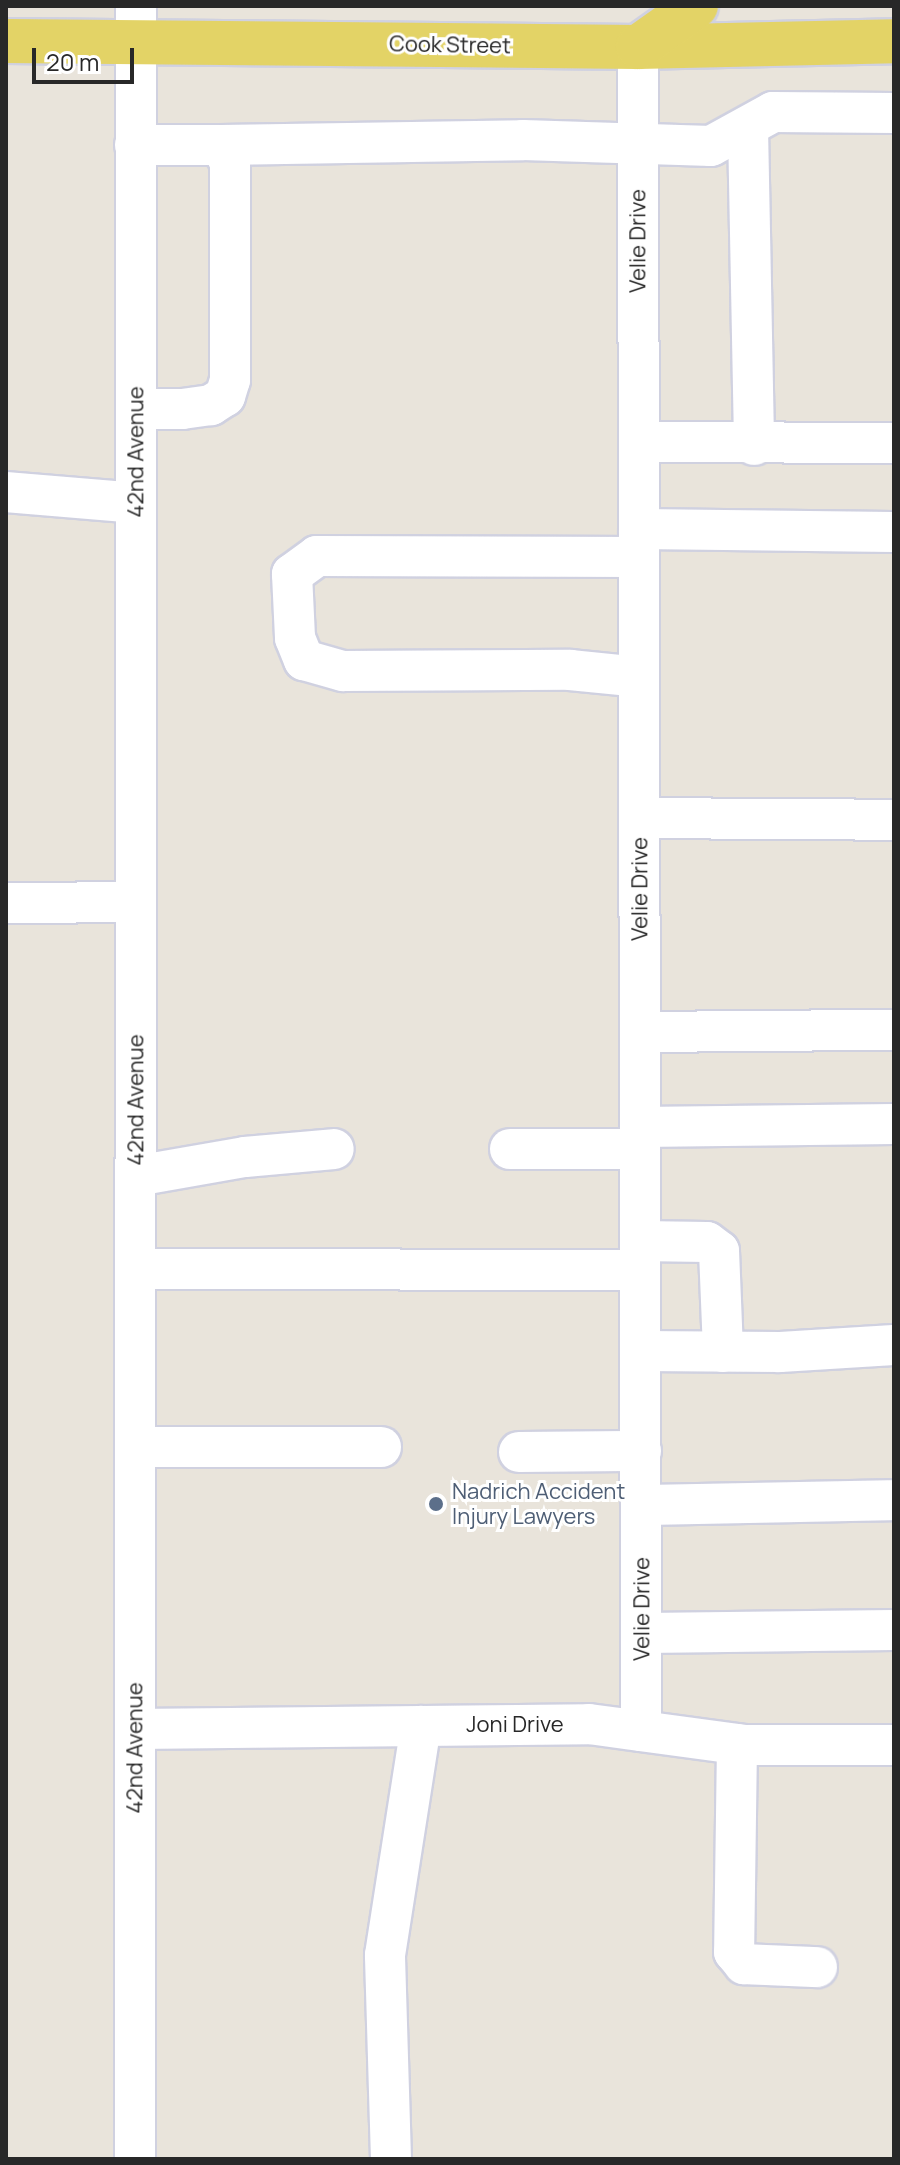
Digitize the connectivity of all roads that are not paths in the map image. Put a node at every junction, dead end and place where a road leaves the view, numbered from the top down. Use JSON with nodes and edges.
{"nodes":[{"id":1,"x":696,"y":6,"type":"edge"},
{"id":2,"x":136,"y":24,"type":"edge"},
{"id":3,"x":6,"y":41,"type":"edge"},
{"id":4,"x":894,"y":41,"type":"edge"},
{"id":5,"x":638,"y":47,"type":"junction"},
{"id":6,"x":894,"y":113,"type":"edge"},
{"id":7,"x":748,"y":128,"type":"junction"},
{"id":8,"x":135,"y":145,"type":"junction"},
{"id":9,"x":221,"y":145,"type":"junction"},
{"id":10,"x":638,"y":147,"type":"junction"},
{"id":11,"x":136,"y":409,"type":"junction"},
{"id":12,"x":639,"y":442,"type":"junction"},
{"id":13,"x":894,"y":443,"type":"edge"},
{"id":14,"x":754,"y":445,"type":"junction"},
{"id":15,"x":6,"y":492,"type":"edge"},
{"id":16,"x":136,"y":503,"type":"junction"},
{"id":17,"x":894,"y":532,"type":"edge"},
{"id":18,"x":639,"y":543,"type":"junction"},
{"id":19,"x":639,"y":677,"type":"junction"},
{"id":20,"x":639,"y":818,"type":"junction"},
{"id":21,"x":894,"y":820,"type":"edge"},
{"id":22,"x":136,"y":902,"type":"junction"},
{"id":23,"x":6,"y":903,"type":"edge"},
{"id":24,"x":894,"y":1030,"type":"edge"},
{"id":25,"x":640,"y":1032,"type":"junction"},
{"id":26,"x":894,"y":1124,"type":"edge"},
{"id":27,"x":640,"y":1138,"type":"junction"},
{"id":28,"x":334,"y":1149,"type":"dead end"},
{"id":29,"x":510,"y":1149,"type":"dead end"},
{"id":30,"x":136,"y":1176,"type":"junction"},
{"id":31,"x":640,"y":1256,"type":"junction"},
{"id":32,"x":136,"y":1269,"type":"junction"},
{"id":33,"x":894,"y":1345,"type":"edge"},
{"id":34,"x":640,"y":1351,"type":"junction"},
{"id":35,"x":723,"y":1352,"type":"junction"},
{"id":36,"x":136,"y":1447,"type":"junction"},
{"id":37,"x":381,"y":1447,"type":"dead end"},
{"id":38,"x":641,"y":1451,"type":"junction"},
{"id":39,"x":519,"y":1452,"type":"dead end"},
{"id":40,"x":894,"y":1500,"type":"edge"},
{"id":41,"x":641,"y":1505,"type":"junction"},
{"id":42,"x":894,"y":1630,"type":"edge"},
{"id":43,"x":644,"y":1633,"type":"junction"},
{"id":44,"x":421,"y":1726,"type":"junction"},
{"id":45,"x":135,"y":1729,"type":"junction"},
{"id":46,"x":641,"y":1731,"type":"junction"},
{"id":47,"x":737,"y":1744,"type":"junction"},
{"id":48,"x":894,"y":1745,"type":"edge"},
{"id":49,"x":817,"y":1967,"type":"dead end"},
{"id":50,"x":135,"y":2159,"type":"edge"},
{"id":51,"x":391,"y":2159,"type":"edge"}],
"edges":[{"from":1,"to":5,"type":"main road"},
{"from":2,"to":3,"type":"main road","name":"Cook Street"},
{"from":2,"to":5,"type":"main road","name":"Cook Street"},
{"from":2,"to":8,"type":"street","name":"42nd Avenue"},
{"from":4,"to":5,"type":"main road","name":"Cook Street"},
{"from":5,"to":10,"type":"street","name":"Velie Drive"},
{"from":6,"to":7,"type":"street"},
{"from":7,"to":10,"type":"street"},
{"from":7,"to":14,"type":"street"},
{"from":8,"to":9,"type":"street"},
{"from":8,"to":11,"type":"street","name":"42nd Avenue"},
{"from":9,"to":10,"type":"street"},
{"from":9,"to":11,"type":"street"},
{"from":10,"to":12,"type":"street","name":"Velie Drive"},
{"from":11,"to":16,"type":"street","name":"42nd Avenue"},
{"from":12,"to":14,"type":"street"},
{"from":12,"to":18,"type":"street","name":"Velie Drive"},
{"from":13,"to":14,"type":"street"},
{"from":15,"to":16,"type":"street"},
{"from":16,"to":22,"type":"street","name":"42nd Avenue"},
{"from":17,"to":18,"type":"street"},
{"from":18,"to":19,"type":"street","name":"Velie Drive"},
{"from":18,"to":19,"type":"street"},
{"from":19,"to":20,"type":"street","name":"Velie Drive"},
{"from":20,"to":21,"type":"street"},
{"from":20,"to":25,"type":"street","name":"Velie Drive"},
{"from":22,"to":23,"type":"street"},
{"from":22,"to":30,"type":"street","name":"42nd Avenue"},
{"from":24,"to":25,"type":"street"},
{"from":25,"to":27,"type":"street","name":"Velie Drive"},
{"from":26,"to":27,"type":"street"},
{"from":27,"to":29,"type":"street"},
{"from":27,"to":31,"type":"street","name":"Velie Drive"},
{"from":28,"to":30,"type":"street"},
{"from":30,"to":32,"type":"street","name":"42nd Avenue"},
{"from":31,"to":32,"type":"street"},
{"from":31,"to":34,"type":"street","name":"Velie Drive"},
{"from":31,"to":35,"type":"street"},
{"from":32,"to":36,"type":"street","name":"42nd Avenue"},
{"from":33,"to":35,"type":"street"},
{"from":34,"to":35,"type":"street"},
{"from":34,"to":38,"type":"street","name":"Velie Drive"},
{"from":36,"to":37,"type":"street"},
{"from":36,"to":45,"type":"street","name":"42nd Avenue"},
{"from":38,"to":39,"type":"street"},
{"from":38,"to":41,"type":"street","name":"Velie Drive"},
{"from":40,"to":41,"type":"street"},
{"from":41,"to":43,"type":"street","name":"Velie Drive"},
{"from":42,"to":43,"type":"street"},
{"from":43,"to":46,"type":"street","name":"Velie Drive"},
{"from":44,"to":45,"type":"street","name":"Joni Drive"},
{"from":44,"to":46,"type":"street","name":"Joni Drive"},
{"from":44,"to":51,"type":"street"},
{"from":45,"to":50,"type":"street","name":"42nd Avenue"},
{"from":46,"to":47,"type":"street","name":"Joni Drive"},
{"from":47,"to":48,"type":"street","name":"Joni Drive"},
{"from":47,"to":49,"type":"street"}]}
